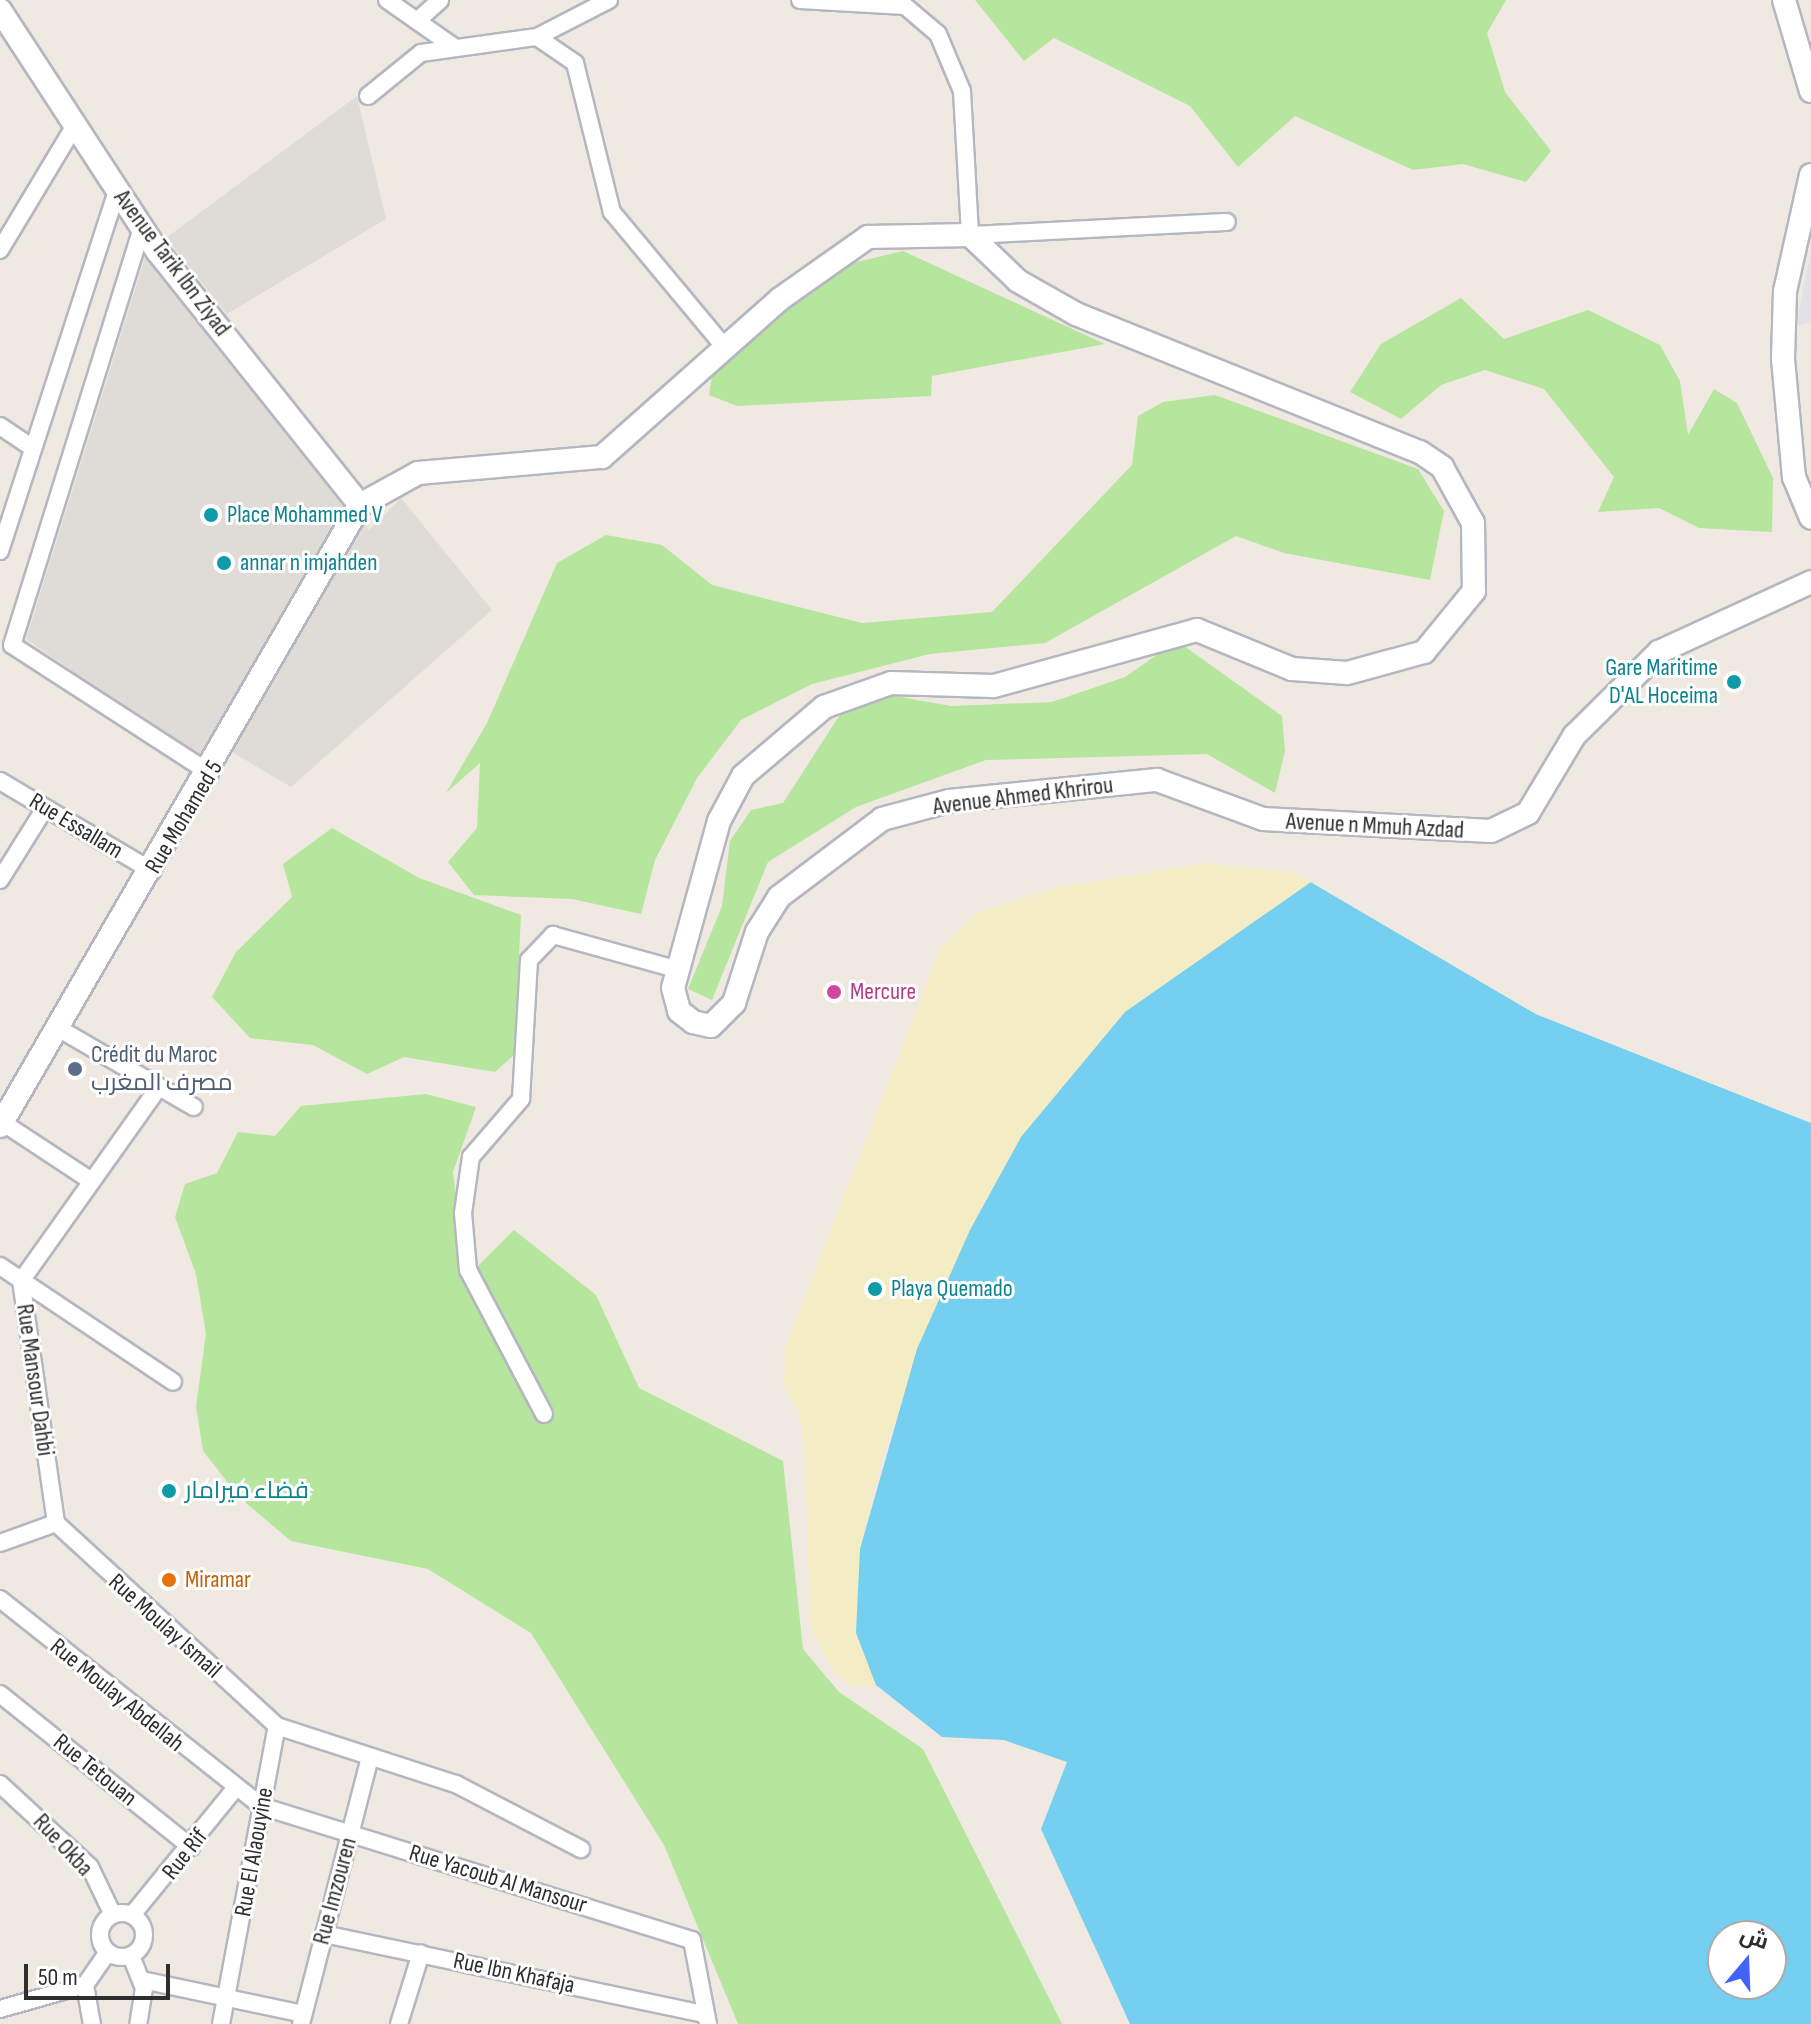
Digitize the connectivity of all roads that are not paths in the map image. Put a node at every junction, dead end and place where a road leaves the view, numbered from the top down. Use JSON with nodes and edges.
{"nodes":[{"id":1,"x":387,"y":0,"type":"edge"},
{"id":2,"x":440,"y":0,"type":"edge"},
{"id":3,"x":609,"y":0,"type":"edge"},
{"id":4,"x":800,"y":0,"type":"edge"},
{"id":5,"x":1784,"y":0,"type":"edge"},
{"id":6,"x":0,"y":10,"type":"edge"},
{"id":7,"x":417,"y":21,"type":"junction"},
{"id":8,"x":537,"y":37,"type":"junction"},
{"id":9,"x":454,"y":47,"type":"junction"},
{"id":10,"x":1811,"y":91,"type":"edge"},
{"id":11,"x":368,"y":96,"type":"dead end"},
{"id":12,"x":74,"y":127,"type":"junction"},
{"id":13,"x":1811,"y":175,"type":"edge"},
{"id":14,"x":117,"y":190,"type":"junction"},
{"id":15,"x":1227,"y":222,"type":"dead end"},
{"id":16,"x":142,"y":228,"type":"junction"},
{"id":17,"x":970,"y":235,"type":"junction"},
{"id":18,"x":0,"y":250,"type":"edge"},
{"id":19,"x":726,"y":349,"type":"junction"},
{"id":20,"x":0,"y":426,"type":"edge"},
{"id":21,"x":33,"y":448,"type":"junction"},
{"id":22,"x":360,"y":505,"type":"junction"},
{"id":23,"x":1811,"y":518,"type":"edge"},
{"id":24,"x":0,"y":551,"type":"edge"},
{"id":25,"x":1811,"y":582,"type":"edge"},
{"id":26,"x":210,"y":773,"type":"junction"},
{"id":27,"x":0,"y":781,"type":"edge"},
{"id":28,"x":1222,"y":802,"type":"joint"},
{"id":29,"x":45,"y":808,"type":"junction"},
{"id":30,"x":152,"y":871,"type":"junction"},
{"id":31,"x":0,"y":880,"type":"edge"},
{"id":32,"x":676,"y":969,"type":"junction"},
{"id":33,"x":58,"y":1028,"type":"junction"},
{"id":34,"x":158,"y":1088,"type":"junction"},
{"id":35,"x":194,"y":1107,"type":"dead end"},
{"id":36,"x":1,"y":1123,"type":"edge"},
{"id":37,"x":90,"y":1180,"type":"junction"},
{"id":38,"x":0,"y":1266,"type":"edge"},
{"id":39,"x":21,"y":1281,"type":"junction"},
{"id":40,"x":173,"y":1382,"type":"dead end"},
{"id":41,"x":544,"y":1414,"type":"dead end"},
{"id":42,"x":56,"y":1523,"type":"junction"},
{"id":43,"x":0,"y":1543,"type":"edge"},
{"id":44,"x":0,"y":1599,"type":"edge"},
{"id":45,"x":0,"y":1694,"type":"edge"},
{"id":46,"x":277,"y":1726,"type":"junction"},
{"id":47,"x":370,"y":1758,"type":"junction"},
{"id":48,"x":0,"y":1784,"type":"edge"},
{"id":49,"x":234,"y":1790,"type":"junction"},
{"id":50,"x":261,"y":1806,"type":"junction"},
{"id":51,"x":350,"y":1834,"type":"junction"},
{"id":52,"x":191,"y":1847,"type":"junction"},
{"id":53,"x":581,"y":1849,"type":"dead end"},
{"id":54,"x":113,"y":1915,"type":"junction"},
{"id":55,"x":132,"y":1915,"type":"junction"},
{"id":56,"x":324,"y":1934,"type":"junction"},
{"id":57,"x":108,"y":1952,"type":"junction"},
{"id":58,"x":421,"y":1953,"type":"junction"},
{"id":59,"x":131,"y":1956,"type":"junction"},
{"id":60,"x":142,"y":1980,"type":"junction"},
{"id":61,"x":85,"y":1985,"type":"junction"},
{"id":62,"x":227,"y":1997,"type":"junction"},
{"id":63,"x":1,"y":2005,"type":"edge"},
{"id":64,"x":302,"y":2019,"type":"edge"},
{"id":65,"x":706,"y":2019,"type":"edge"},
{"id":66,"x":92,"y":2024,"type":"edge"},
{"id":67,"x":138,"y":2024,"type":"edge"},
{"id":68,"x":221,"y":2024,"type":"edge"},
{"id":69,"x":399,"y":2024,"type":"edge"}],
"edges":[{"from":1,"to":7,"type":"street"},
{"from":2,"to":7,"type":"street"},
{"from":3,"to":8,"type":"street"},
{"from":4,"to":17,"type":"street"},
{"from":5,"to":10,"type":"street"},
{"from":6,"to":12,"type":"street","name":"Avenue Tarik Ibn Ziyad"},
{"from":7,"to":9,"type":"street"},
{"from":8,"to":9,"type":"street"},
{"from":8,"to":19,"type":"street"},
{"from":9,"to":11,"type":"street"},
{"from":12,"to":14,"type":"street","name":"Avenue Tarik Ibn Ziyad"},
{"from":12,"to":18,"type":"street"},
{"from":13,"to":23,"type":"street"},
{"from":14,"to":16,"type":"street","name":"Avenue Tarik Ibn Ziyad"},
{"from":14,"to":21,"type":"street"},
{"from":15,"to":17,"type":"street"},
{"from":16,"to":22,"type":"street","name":"Avenue Tarik Ibn Ziyad"},
{"from":16,"to":26,"type":"street"},
{"from":17,"to":19,"type":"street"},
{"from":17,"to":32,"type":"street","name":"Avenue Ahmed Khrirou"},
{"from":19,"to":22,"type":"street"},
{"from":20,"to":21,"type":"street"},
{"from":21,"to":24,"type":"street"},
{"from":22,"to":26,"type":"street","name":"Rue Mohamed 5"},
{"from":25,"to":28,"type":"street","name":"Avenue n Mmuh Azdad"},
{"from":26,"to":30,"type":"street","name":"Rue Mohamed 5"},
{"from":27,"to":29,"type":"street","name":"Rue Essallam"},
{"from":28,"to":32,"type":"street","name":"Avenue Ahmed Khrirou"},
{"from":29,"to":30,"type":"street","name":"Rue Essallam"},
{"from":29,"to":31,"type":"street"},
{"from":30,"to":33,"type":"street","name":"Rue Mohamed 5"},
{"from":32,"to":41,"type":"street"},
{"from":33,"to":34,"type":"street"},
{"from":33,"to":36,"type":"street","name":"Rue Mohamed 5"},
{"from":34,"to":35,"type":"street"},
{"from":34,"to":37,"type":"street","name":"Rue Mansour Dahbi"},
{"from":36,"to":37,"type":"street"},
{"from":37,"to":39,"type":"street","name":"Rue Mansour Dahbi"},
{"from":38,"to":39,"type":"street"},
{"from":39,"to":40,"type":"street"},
{"from":39,"to":42,"type":"street","name":"Rue Mansour Dahbi"},
{"from":42,"to":43,"type":"street"},
{"from":42,"to":46,"type":"street","name":"Rue Moulay Ismail"},
{"from":44,"to":49,"type":"street","name":"Rue Moulay Abdellah"},
{"from":45,"to":52,"type":"street","name":"Rue Tetouan"},
{"from":46,"to":47,"type":"street"},
{"from":46,"to":50,"type":"street","name":"Rue El Alaouyine"},
{"from":47,"to":51,"type":"street","name":"Rue Imzouren"},
{"from":47,"to":53,"type":"street"},
{"from":48,"to":54,"type":"street","name":"Rue Okba"},
{"from":49,"to":50,"type":"street","name":"Rue Yacoub Al Mansour"},
{"from":49,"to":52,"type":"street","name":"Rue Rif"},
{"from":50,"to":51,"type":"street","name":"Rue Yacoub Al Mansour"},
{"from":50,"to":62,"type":"street","name":"Rue El Alaouyine"},
{"from":51,"to":56,"type":"street","name":"Rue Imzouren"},
{"from":51,"to":65,"type":"street","name":"Rue Yacoub Al Mansour"},
{"from":52,"to":55,"type":"street","name":"Rue Rif"},
{"from":54,"to":55,"type":"street"},
{"from":54,"to":57,"type":"street"},
{"from":55,"to":59,"type":"street"},
{"from":56,"to":58,"type":"street","name":"Rue Ibn Khafaja"},
{"from":56,"to":64,"type":"street","name":"Rue Imzouren"},
{"from":57,"to":59,"type":"street"},
{"from":57,"to":61,"type":"street"},
{"from":58,"to":65,"type":"street","name":"Rue Ibn Khafaja"},
{"from":58,"to":69,"type":"street"},
{"from":59,"to":60,"type":"street"},
{"from":60,"to":62,"type":"street"},
{"from":60,"to":67,"type":"street"},
{"from":61,"to":63,"type":"street"},
{"from":61,"to":66,"type":"street"},
{"from":62,"to":64,"type":"street"},
{"from":62,"to":68,"type":"street","name":"Rue El Alaouyine"}]}
